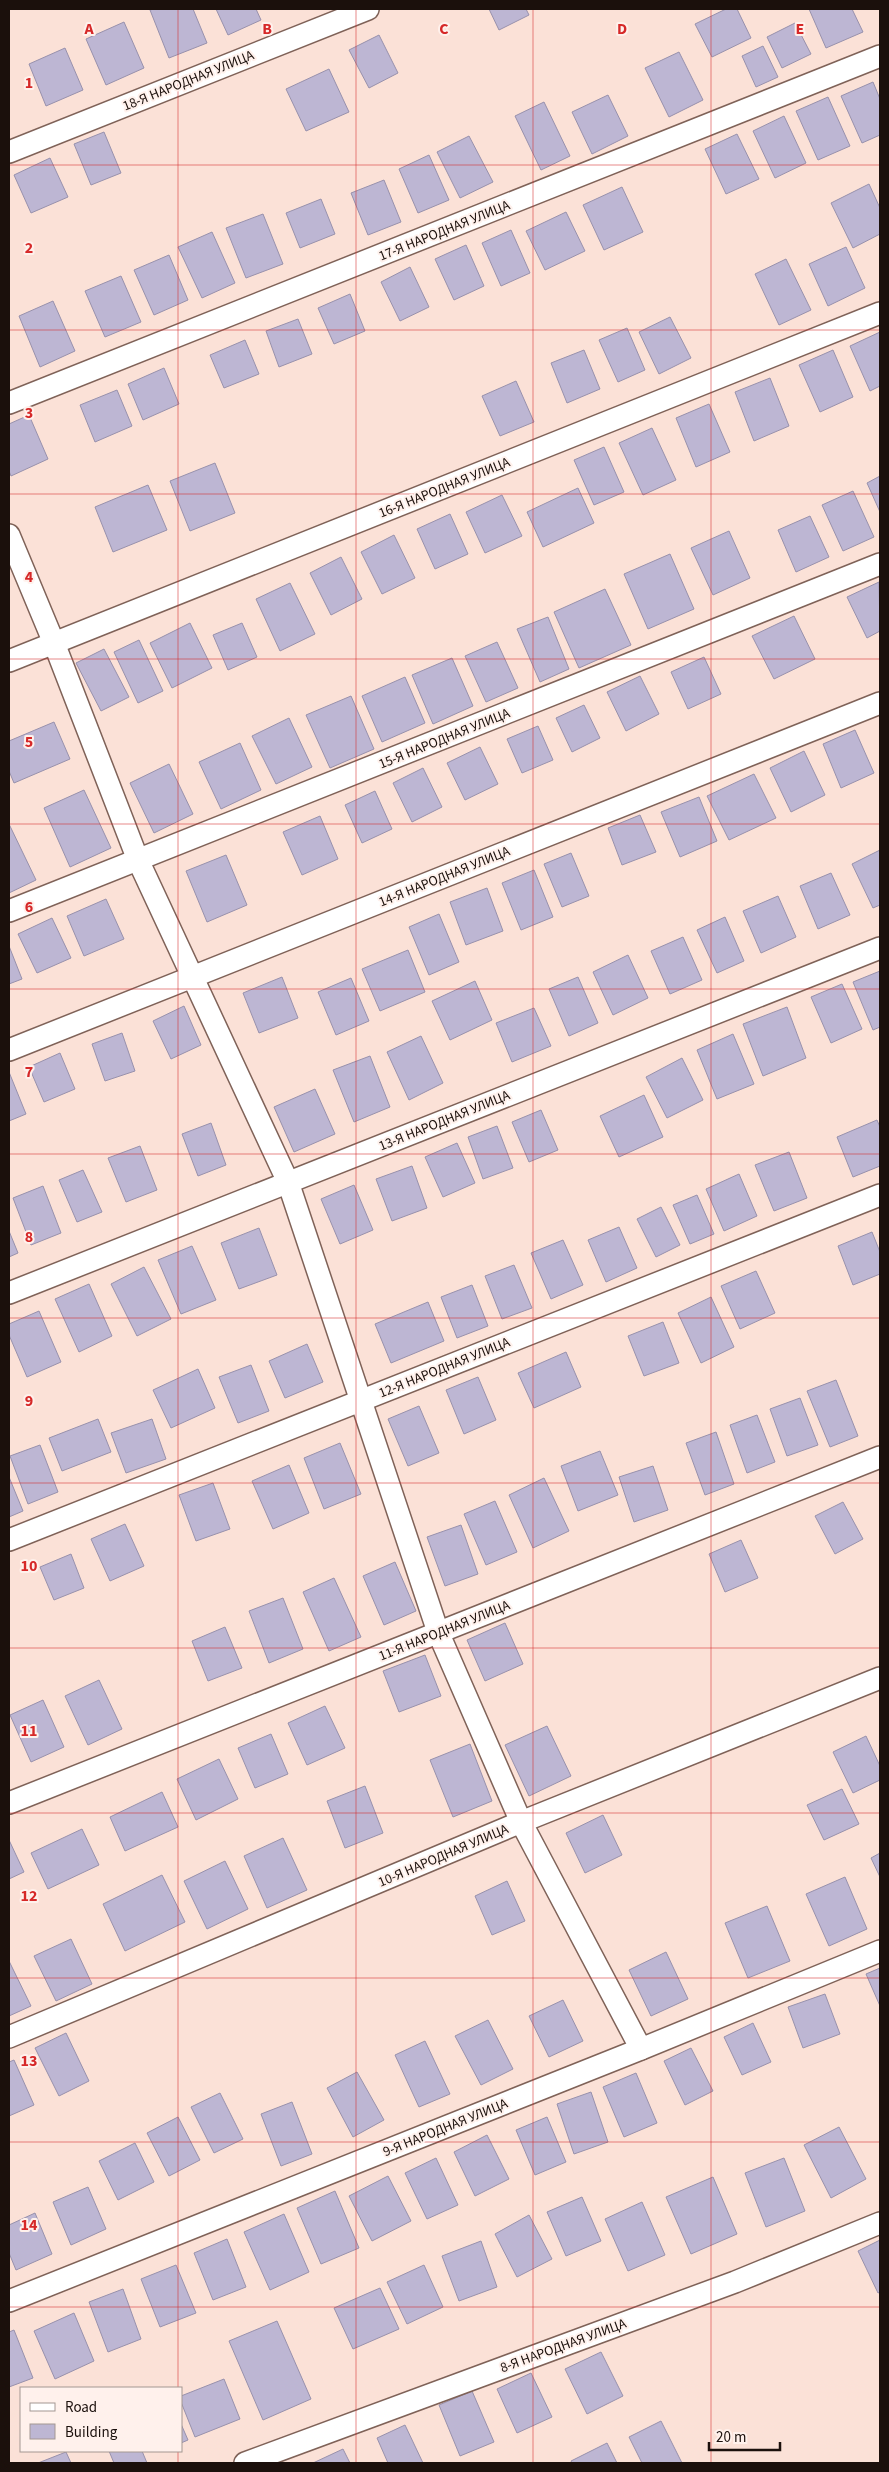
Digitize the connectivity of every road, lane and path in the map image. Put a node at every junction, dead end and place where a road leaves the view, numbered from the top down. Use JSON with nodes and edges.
{"nodes":[{"id":1,"x":368,"y":9,"type":"edge"},
{"id":2,"x":880,"y":56,"type":"edge"},
{"id":3,"x":9,"y":152,"type":"edge"},
{"id":4,"x":880,"y":313,"type":"edge"},
{"id":5,"x":9,"y":404,"type":"edge"},
{"id":6,"x":9,"y":536,"type":"edge"},
{"id":7,"x":880,"y":564,"type":"edge"},
{"id":8,"x":54,"y":643,"type":"junction"},
{"id":9,"x":9,"y":661,"type":"edge"},
{"id":10,"x":880,"y":703,"type":"edge"},
{"id":11,"x":138,"y":860,"type":"junction"},
{"id":12,"x":9,"y":911,"type":"edge"},
{"id":13,"x":880,"y":948,"type":"edge"},
{"id":14,"x":191,"y":977,"type":"junction"},
{"id":15,"x":9,"y":1050,"type":"edge"},
{"id":16,"x":288,"y":1182,"type":"junction"},
{"id":17,"x":880,"y":1195,"type":"edge"},
{"id":18,"x":9,"y":1293,"type":"edge"},
{"id":19,"x":361,"y":1401,"type":"junction"},
{"id":20,"x":880,"y":1456,"type":"edge"},
{"id":21,"x":9,"y":1540,"type":"edge"},
{"id":22,"x":438,"y":1632,"type":"junction"},
{"id":23,"x":880,"y":1678,"type":"edge"},
{"id":24,"x":9,"y":1803,"type":"edge"},
{"id":25,"x":521,"y":1822,"type":"junction"},
{"id":26,"x":880,"y":1951,"type":"edge"},
{"id":27,"x":9,"y":2037,"type":"edge"},
{"id":28,"x":641,"y":2049,"type":"junction"},
{"id":29,"x":880,"y":2223,"type":"edge"},
{"id":30,"x":9,"y":2301,"type":"edge"},
{"id":31,"x":245,"y":2463,"type":"edge"}],
"edges":[{"from":1,"to":3,"type":"street","name":"18-Я НАРОДНАЯ УЛИЦА"},
{"from":2,"to":5,"type":"street","name":"17-Я НАРОДНАЯ УЛИЦА"},
{"from":4,"to":8,"type":"street","name":"16-Я НАРОДНАЯ УЛИЦА"},
{"from":6,"to":8,"type":"street"},
{"from":7,"to":11,"type":"street","name":"15-Я НАРОДНАЯ УЛИЦА"},
{"from":8,"to":9,"type":"street","name":"16-Я НАРОДНАЯ УЛИЦА"},
{"from":8,"to":11,"type":"street"},
{"from":10,"to":14,"type":"street","name":"14-Я НАРОДНАЯ УЛИЦА"},
{"from":11,"to":12,"type":"street","name":"15-Я НАРОДНАЯ УЛИЦА"},
{"from":11,"to":14,"type":"street"},
{"from":13,"to":16,"type":"street","name":"13-Я НАРОДНАЯ УЛИЦА"},
{"from":14,"to":15,"type":"street","name":"14-Я НАРОДНАЯ УЛИЦА"},
{"from":14,"to":16,"type":"street"},
{"from":16,"to":18,"type":"street","name":"13-Я НАРОДНАЯ УЛИЦА"},
{"from":16,"to":19,"type":"street"},
{"from":17,"to":19,"type":"street","name":"12-Я НАРОДНАЯ УЛИЦА"},
{"from":19,"to":21,"type":"street","name":"12-Я НАРОДНАЯ УЛИЦА"},
{"from":19,"to":22,"type":"street"},
{"from":20,"to":22,"type":"street","name":"11-Я НАРОДНАЯ УЛИЦА"},
{"from":22,"to":24,"type":"street","name":"11-Я НАРОДНАЯ УЛИЦА"},
{"from":22,"to":25,"type":"street"},
{"from":23,"to":25,"type":"street","name":"10-Я НАРОДНАЯ УЛИЦА"},
{"from":25,"to":27,"type":"street","name":"10-Я НАРОДНАЯ УЛИЦА"},
{"from":25,"to":28,"type":"street"},
{"from":26,"to":28,"type":"street","name":"9-Я НАРОДНАЯ УЛИЦА"},
{"from":28,"to":30,"type":"street","name":"9-Я НАРОДНАЯ УЛИЦА"},
{"from":29,"to":31,"type":"street","name":"8-Я НАРОДНАЯ УЛИЦА"}]}
